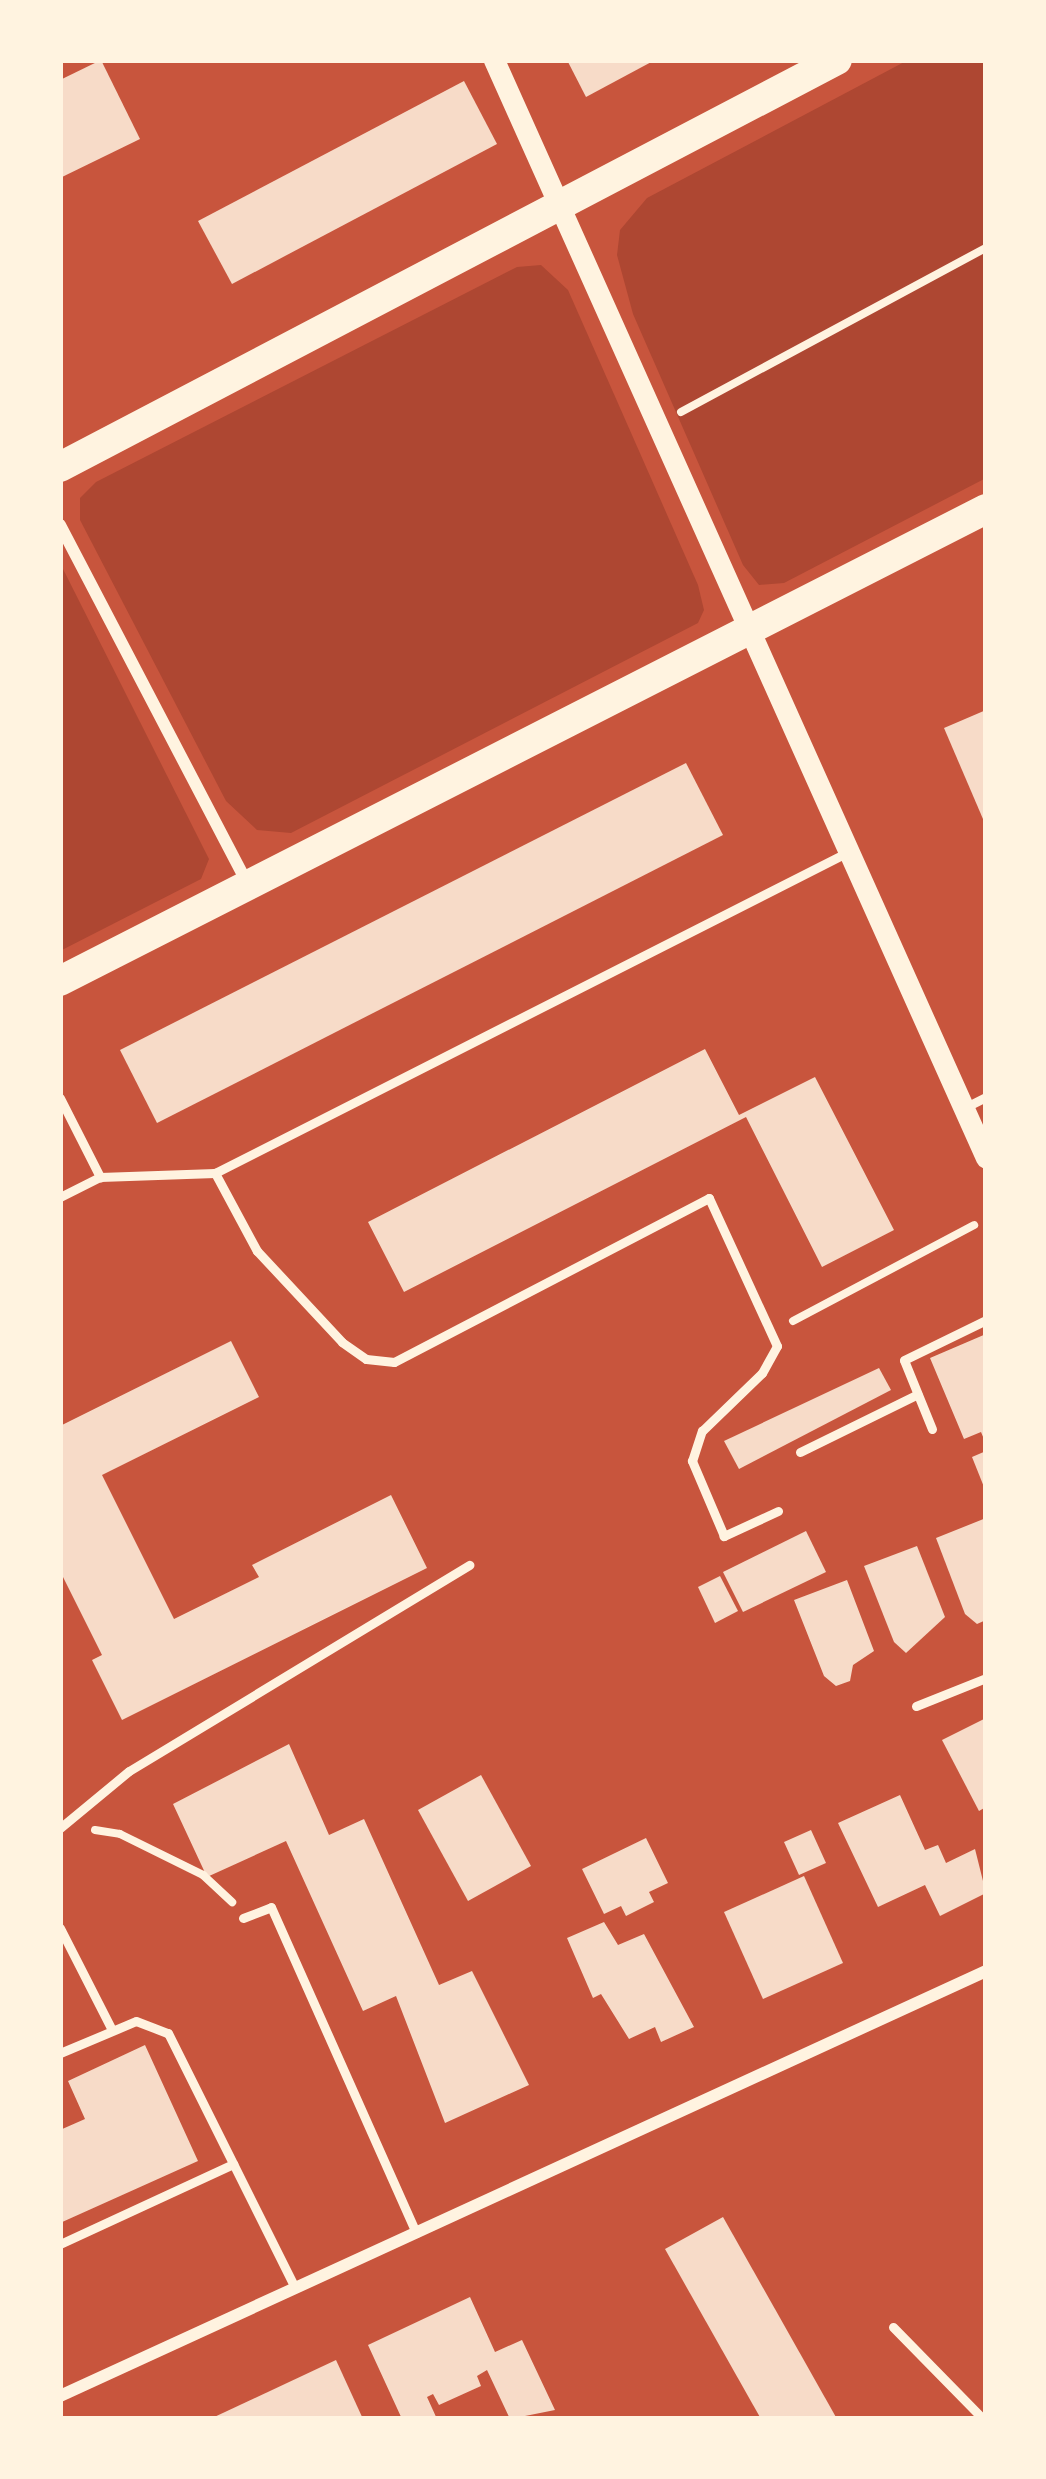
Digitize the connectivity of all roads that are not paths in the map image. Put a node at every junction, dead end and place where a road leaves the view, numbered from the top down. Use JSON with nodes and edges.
{"nodes":[{"id":1,"x":494,"y":60,"type":"edge"},
{"id":2,"x":837,"y":60,"type":"edge"},
{"id":3,"x":558,"y":208,"type":"junction"},
{"id":4,"x":60,"y":467,"type":"edge"},
{"id":5,"x":986,"y":509,"type":"edge"},
{"id":6,"x":60,"y":525,"type":"edge"},
{"id":7,"x":751,"y":631,"type":"junction"},
{"id":8,"x":850,"y":851,"type":"junction"},
{"id":9,"x":248,"y":885,"type":"junction"},
{"id":10,"x":60,"y":981,"type":"edge"},
{"id":11,"x":986,"y":1097,"type":"edge"},
{"id":12,"x":60,"y":1098,"type":"edge"},
{"id":13,"x":964,"y":1108,"type":"junction"},
{"id":14,"x":986,"y":1158,"type":"edge"},
{"id":15,"x":215,"y":1173,"type":"junction"},
{"id":16,"x":100,"y":1177,"type":"junction"},
{"id":17,"x":60,"y":1197,"type":"edge"},
{"id":18,"x":986,"y":1321,"type":"edge"},
{"id":19,"x":918,"y":1394,"type":"junction"},
{"id":20,"x":932,"y":1430,"type":"dead end"},
{"id":21,"x":800,"y":1452,"type":"dead end"},
{"id":22,"x":778,"y":1511,"type":"dead end"},
{"id":23,"x":469,"y":1565,"type":"dead end"},
{"id":24,"x":986,"y":1678,"type":"edge"},
{"id":25,"x":916,"y":1706,"type":"dead end"},
{"id":26,"x":62,"y":1828,"type":"edge"},
{"id":27,"x":243,"y":1918,"type":"road end"},
{"id":28,"x":60,"y":1928,"type":"edge"},
{"id":29,"x":986,"y":1971,"type":"edge"},
{"id":30,"x":112,"y":2030,"type":"junction"},
{"id":31,"x":60,"y":2053,"type":"edge"},
{"id":32,"x":233,"y":2164,"type":"junction"},
{"id":33,"x":416,"y":2233,"type":"junction"},
{"id":34,"x":60,"y":2243,"type":"edge"},
{"id":35,"x":295,"y":2288,"type":"junction"},
{"id":36,"x":892,"y":2326,"type":"dead end"},
{"id":37,"x":60,"y":2396,"type":"edge"},
{"id":38,"x":983,"y":2419,"type":"edge"}],
"edges":[{"from":1,"to":3,"type":"street"},
{"from":2,"to":3,"type":"main road"},
{"from":3,"to":4,"type":"main road"},
{"from":3,"to":7,"type":"street"},
{"from":5,"to":7,"type":"main road"},
{"from":6,"to":9,"type":"street"},
{"from":7,"to":8,"type":"street"},
{"from":7,"to":9,"type":"main road"},
{"from":8,"to":13,"type":"street"},
{"from":8,"to":15,"type":"lane"},
{"from":9,"to":10,"type":"main road"},
{"from":11,"to":13,"type":"lane"},
{"from":12,"to":16,"type":"lane"},
{"from":13,"to":14,"type":"street"},
{"from":15,"to":16,"type":"lane"},
{"from":15,"to":22,"type":"lane"},
{"from":16,"to":17,"type":"lane"},
{"from":18,"to":19,"type":"lane"},
{"from":19,"to":20,"type":"lane"},
{"from":19,"to":21,"type":"lane"},
{"from":23,"to":26,"type":"lane"},
{"from":24,"to":25,"type":"lane"},
{"from":27,"to":33,"type":"lane"},
{"from":28,"to":30,"type":"lane"},
{"from":29,"to":33,"type":"street"},
{"from":30,"to":31,"type":"lane"},
{"from":30,"to":32,"type":"lane"},
{"from":32,"to":34,"type":"lane"},
{"from":32,"to":35,"type":"lane"},
{"from":33,"to":35,"type":"street"},
{"from":35,"to":37,"type":"street"},
{"from":36,"to":38,"type":"lane"}]}
